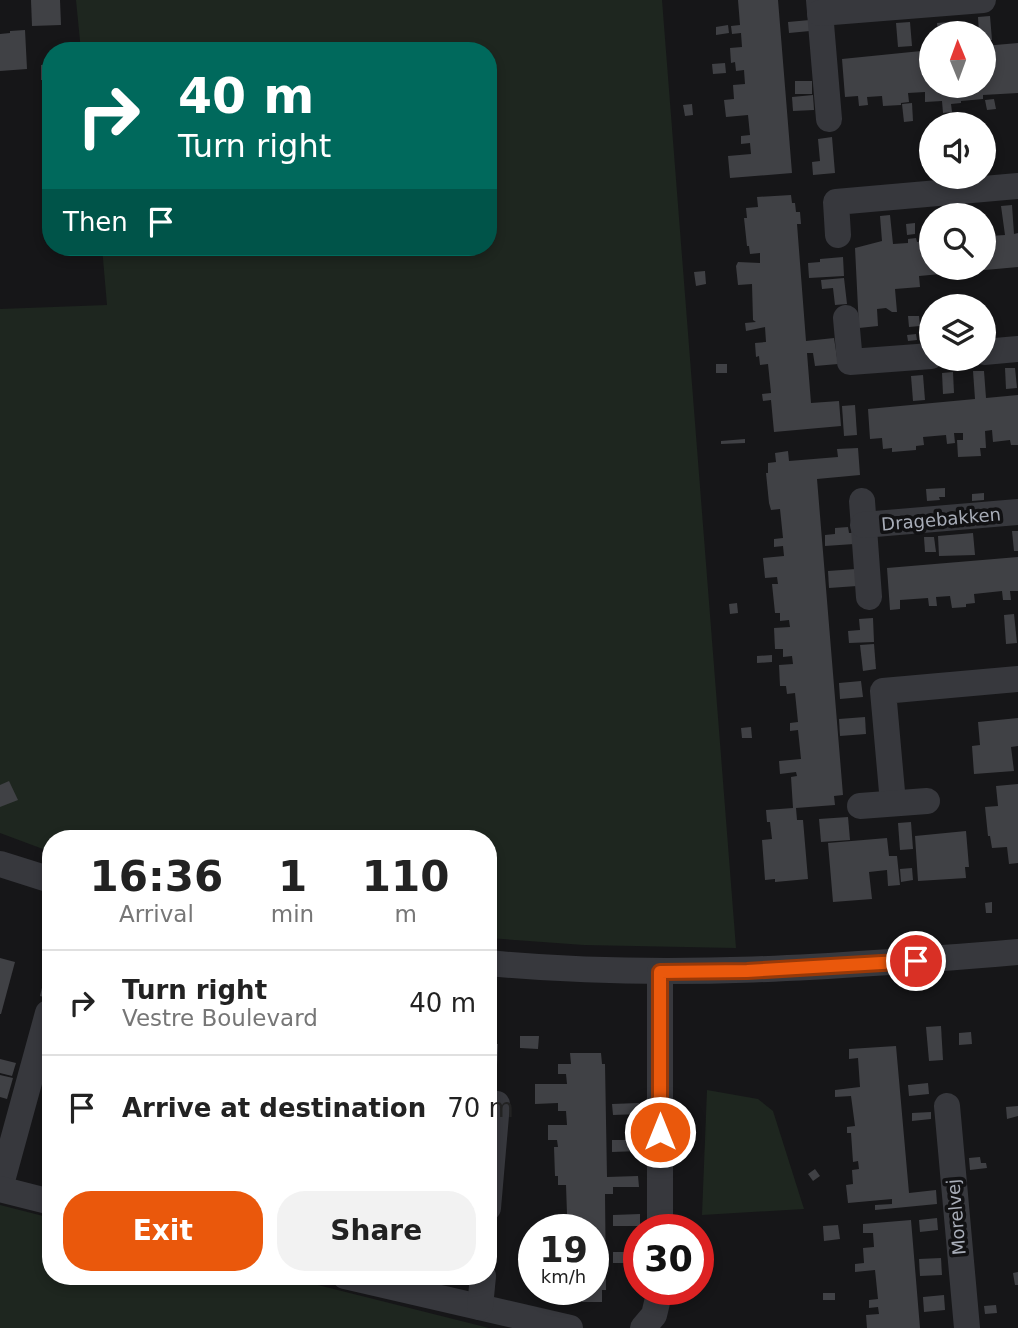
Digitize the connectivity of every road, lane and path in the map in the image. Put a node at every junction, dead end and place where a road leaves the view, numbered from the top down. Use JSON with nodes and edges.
{"nodes":[{"id":1,"x":983,"y":0,"type":"edge"},
{"id":2,"x":819,"y":7,"type":"edge"},
{"id":3,"x":829,"y":120,"type":"dead end"},
{"id":4,"x":1018,"y":186,"type":"edge"},
{"id":5,"x":838,"y":235,"type":"dead end"},
{"id":6,"x":846,"y":318,"type":"dead end"},
{"id":7,"x":1018,"y":349,"type":"edge"},
{"id":8,"x":996,"y":351,"type":"edge"},
{"id":9,"x":919,"y":357,"type":"edge"},
{"id":10,"x":1018,"y":512,"type":"edge"},
{"id":11,"x":869,"y":597,"type":"dead end"},
{"id":12,"x":1018,"y":680,"type":"edge"},
{"id":13,"x":926,"y":801,"type":"dead end"},
{"id":14,"x":893,"y":803,"type":"junction"},
{"id":15,"x":860,"y":806,"type":"dead end"},
{"id":16,"x":0,"y":864,"type":"edge"},
{"id":17,"x":42,"y":877,"type":"edge"},
{"id":18,"x":1018,"y":952,"type":"edge"},
{"id":19,"x":497,"y":964,"type":"edge"},
{"id":20,"x":660,"y":972,"type":"junction"},
{"id":21,"x":42,"y":1035,"type":"edge"},
{"id":22,"x":947,"y":1106,"type":"dead end"},
{"id":23,"x":0,"y":1189,"type":"edge"},
{"id":24,"x":42,"y":1200,"type":"edge"},
{"id":25,"x":660,"y":1214,"type":"edge"},
{"id":26,"x":384,"y":1285,"type":"edge"},
{"id":27,"x":482,"y":1285,"type":"edge"},
{"id":28,"x":656,"y":1305,"type":"edge"},
{"id":29,"x":480,"y":1307,"type":"junction"},
{"id":30,"x":570,"y":1328,"type":"edge"},
{"id":31,"x":643,"y":1328,"type":"edge"},
{"id":32,"x":967,"y":1328,"type":"edge"}],
"edges":[{"from":1,"to":2,"type":"street"},
{"from":2,"to":3,"type":"street"},
{"from":4,"to":5,"type":"street"},
{"from":6,"to":9,"type":"street"},
{"from":7,"to":8,"type":"street"},
{"from":10,"to":11,"type":"street","name":"Dragebakken"},
{"from":12,"to":14,"type":"street"},
{"from":13,"to":14,"type":"street"},
{"from":14,"to":15,"type":"street"},
{"from":16,"to":17,"type":"street"},
{"from":18,"to":20,"type":"street"},
{"from":19,"to":20,"type":"street"},
{"from":20,"to":25,"type":"street"},
{"from":21,"to":23,"type":"street"},
{"from":22,"to":32,"type":"street","name":"Morelvej"},
{"from":23,"to":24,"type":"street"},
{"from":26,"to":29,"type":"street"},
{"from":27,"to":29,"type":"street"},
{"from":28,"to":31,"type":"street"},
{"from":29,"to":30,"type":"street"}]}
